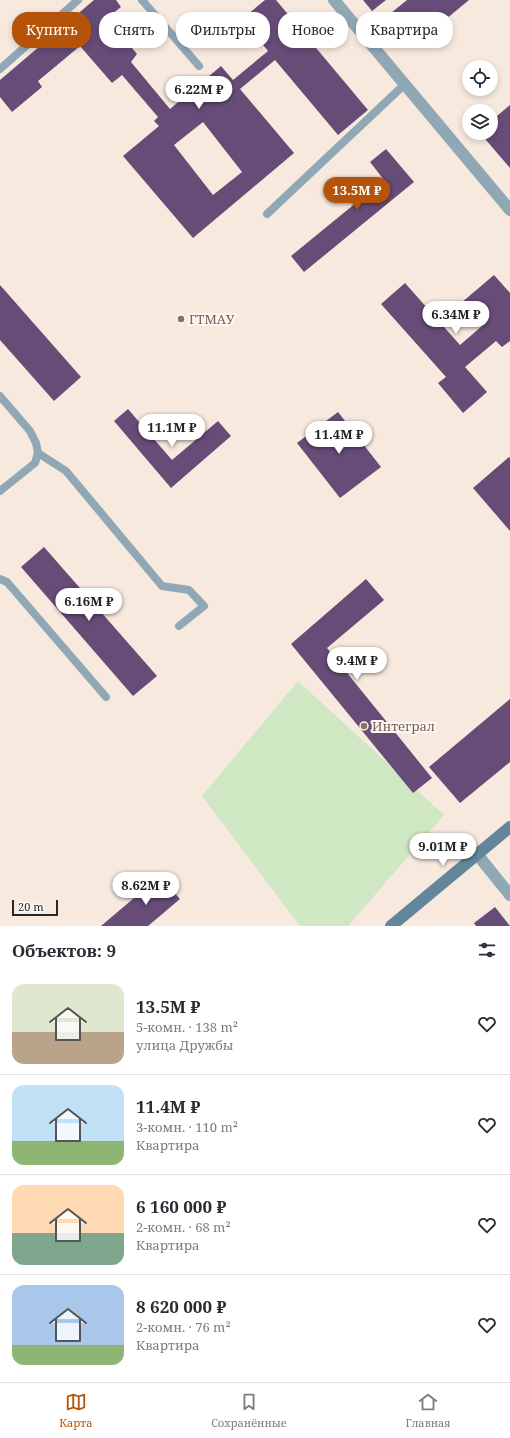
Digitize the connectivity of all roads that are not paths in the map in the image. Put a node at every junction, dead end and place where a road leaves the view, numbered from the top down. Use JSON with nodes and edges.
{"nodes":[{"id":1,"x":78,"y":0,"type":"edge"},
{"id":2,"x":142,"y":0,"type":"edge"},
{"id":3,"x":334,"y":0,"type":"edge"},
{"id":4,"x":199,"y":66,"type":"dead end"},
{"id":5,"x":0,"y":69,"type":"edge"},
{"id":6,"x":404,"y":84,"type":"junction"},
{"id":7,"x":510,"y":210,"type":"edge"},
{"id":8,"x":267,"y":214,"type":"dead end"},
{"id":9,"x":0,"y":396,"type":"edge"},
{"id":10,"x":38,"y":454,"type":"junction"},
{"id":11,"x":0,"y":491,"type":"edge"},
{"id":12,"x":0,"y":579,"type":"edge"},
{"id":13,"x":179,"y":626,"type":"dead end"},
{"id":14,"x":106,"y":698,"type":"dead end"},
{"id":15,"x":510,"y":827,"type":"edge"},
{"id":16,"x":477,"y":854,"type":"junction"},
{"id":17,"x":510,"y":895,"type":"edge"},
{"id":18,"x":391,"y":926,"type":"edge"}],
"edges":[{"from":1,"to":5,"type":"lane"},
{"from":2,"to":4,"type":"lane"},
{"from":3,"to":6,"type":"street"},
{"from":6,"to":7,"type":"street"},
{"from":6,"to":8,"type":"lane"},
{"from":9,"to":10,"type":"lane"},
{"from":10,"to":11,"type":"lane"},
{"from":10,"to":13,"type":"lane"},
{"from":12,"to":14,"type":"lane"},
{"from":15,"to":16,"type":"street"},
{"from":16,"to":17,"type":"street"},
{"from":16,"to":18,"type":"street"}]}
